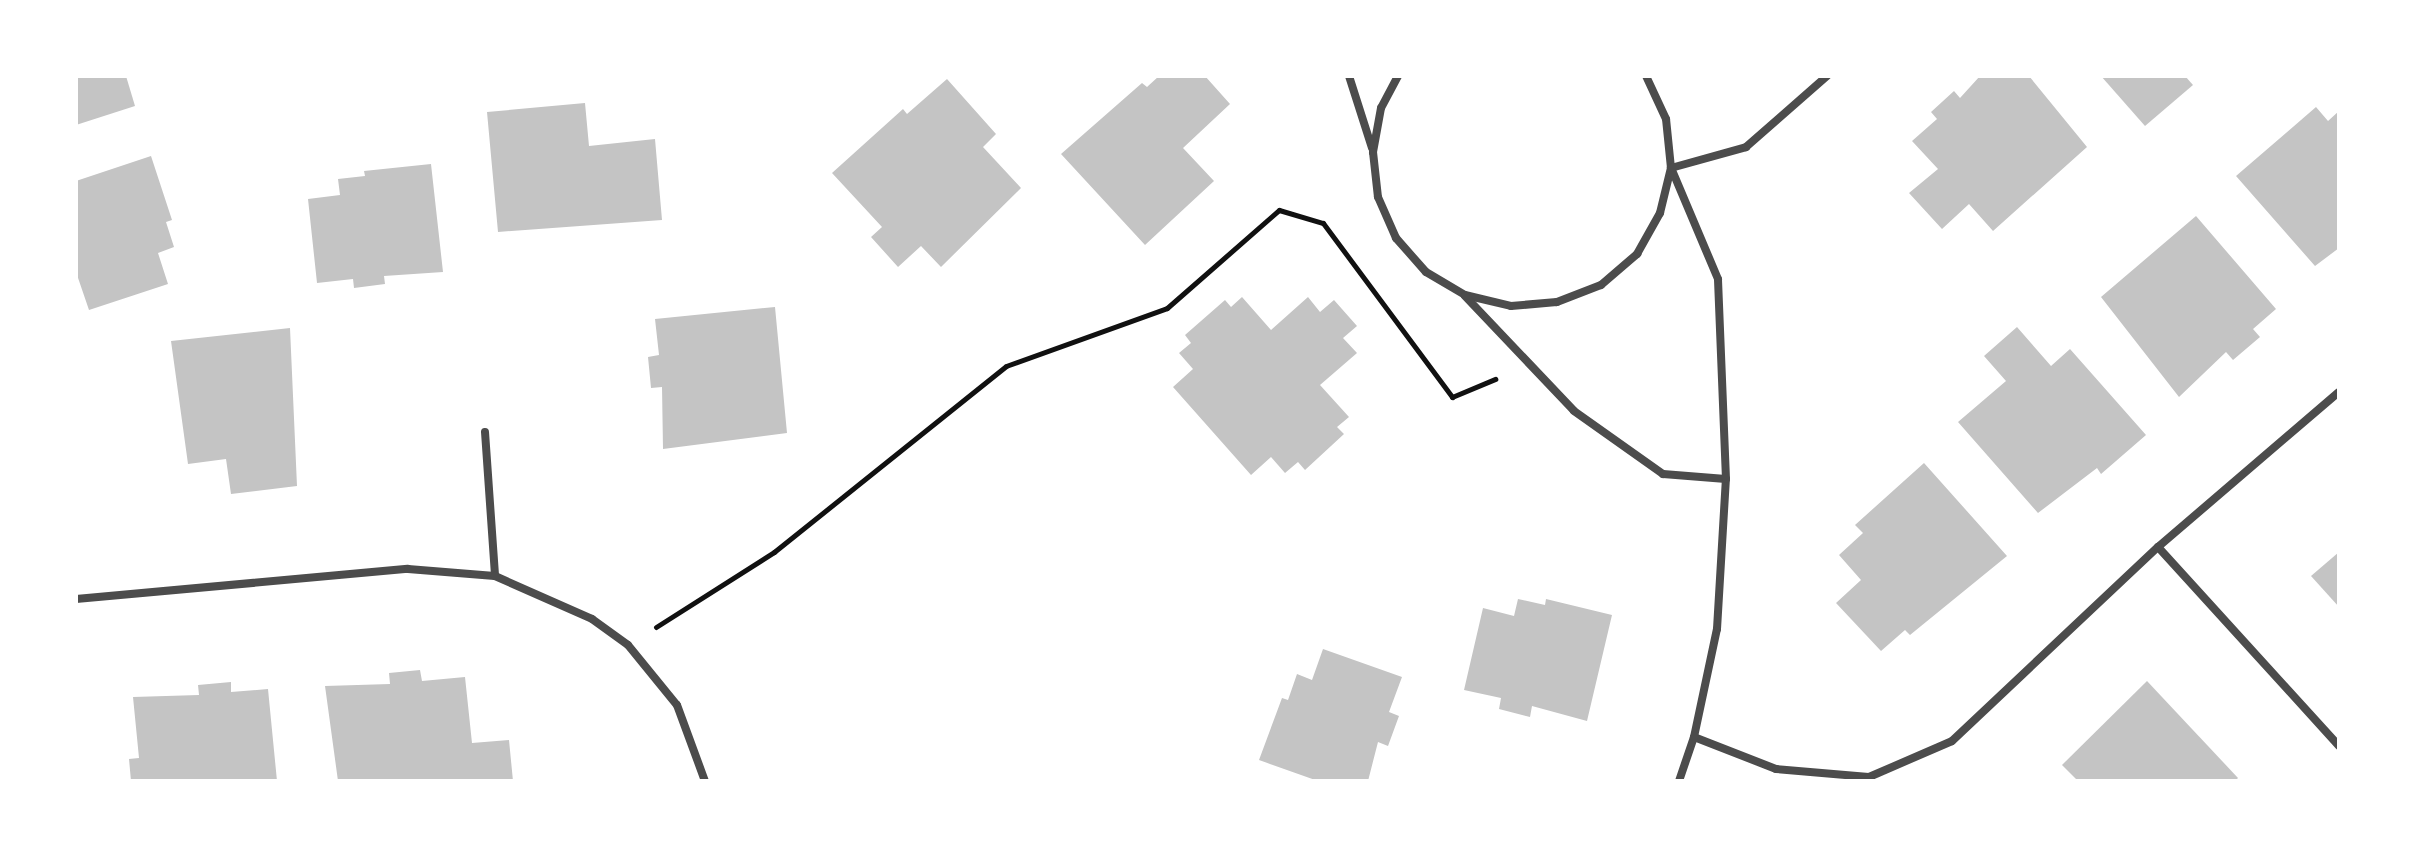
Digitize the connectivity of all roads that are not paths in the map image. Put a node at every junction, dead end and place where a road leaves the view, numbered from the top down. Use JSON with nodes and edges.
{"nodes":[{"id":1,"x":1349,"y":76,"type":"edge"},
{"id":2,"x":1398,"y":76,"type":"edge"},
{"id":3,"x":1646,"y":76,"type":"edge"},
{"id":4,"x":1827,"y":76,"type":"edge"},
{"id":5,"x":1373,"y":152,"type":"junction"},
{"id":6,"x":1671,"y":168,"type":"junction"},
{"id":7,"x":1465,"y":295,"type":"junction"},
{"id":8,"x":2339,"y":392,"type":"edge"},
{"id":9,"x":485,"y":432,"type":"dead end"},
{"id":10,"x":1726,"y":479,"type":"junction"},
{"id":11,"x":2158,"y":547,"type":"junction"},
{"id":12,"x":495,"y":576,"type":"junction"},
{"id":13,"x":76,"y":599,"type":"edge"},
{"id":14,"x":1694,"y":737,"type":"junction"},
{"id":15,"x":2339,"y":746,"type":"edge"},
{"id":16,"x":705,"y":781,"type":"edge"},
{"id":17,"x":1679,"y":781,"type":"edge"}],
"edges":[{"from":1,"to":5,"type":"street"},
{"from":2,"to":5,"type":"street"},
{"from":3,"to":6,"type":"street"},
{"from":4,"to":6,"type":"street"},
{"from":5,"to":7,"type":"street"},
{"from":6,"to":7,"type":"street"},
{"from":6,"to":10,"type":"street"},
{"from":7,"to":10,"type":"street"},
{"from":8,"to":11,"type":"street"},
{"from":9,"to":12,"type":"street"},
{"from":10,"to":14,"type":"street"},
{"from":11,"to":14,"type":"street"},
{"from":11,"to":15,"type":"street"},
{"from":12,"to":13,"type":"street"},
{"from":12,"to":16,"type":"street"},
{"from":14,"to":17,"type":"street"}]}
